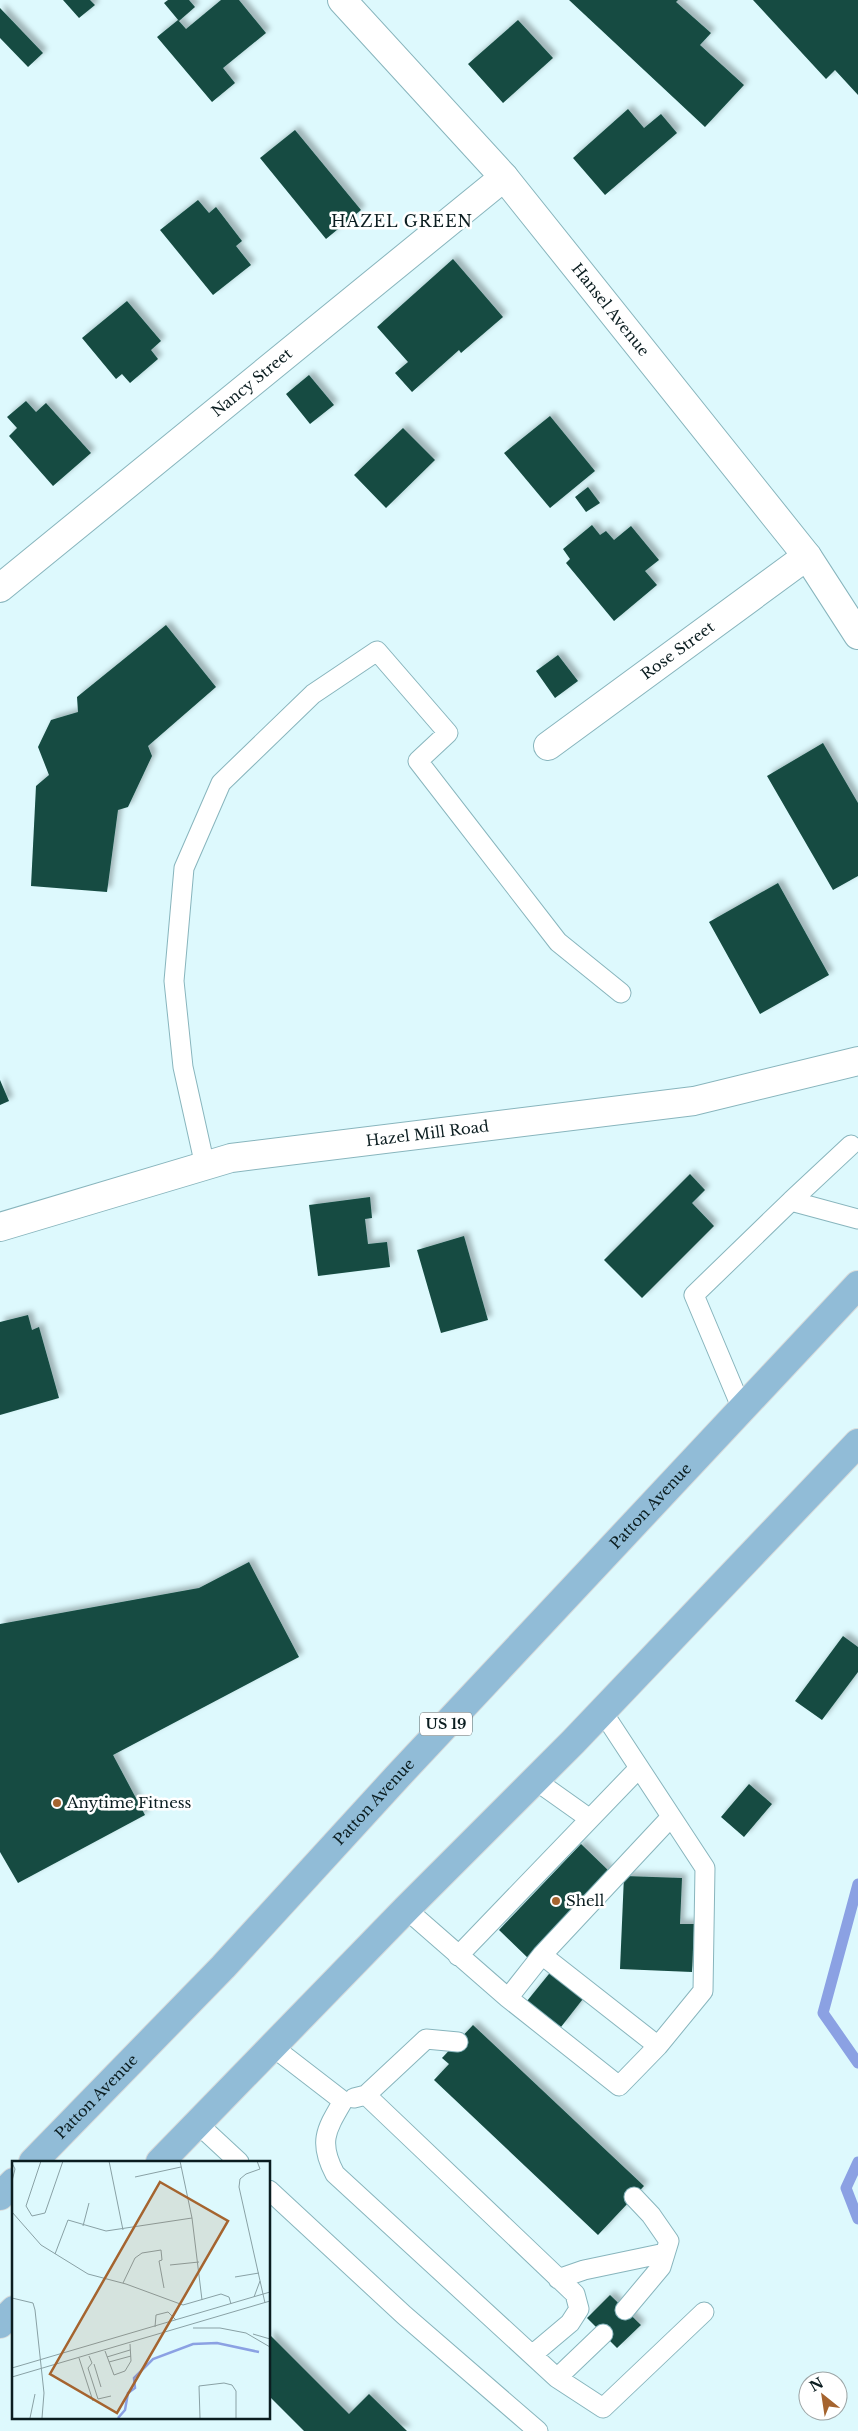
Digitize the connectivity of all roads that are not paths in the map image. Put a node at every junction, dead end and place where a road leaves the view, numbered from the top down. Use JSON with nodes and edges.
{"nodes":[{"id":1,"x":342,"y":0,"type":"edge"},
{"id":2,"x":504,"y":177,"type":"junction"},
{"id":3,"x":807,"y":556,"type":"junction"},
{"id":4,"x":0,"y":588,"type":"edge"},
{"id":5,"x":858,"y":635,"type":"edge"},
{"id":6,"x":548,"y":746,"type":"dead end"},
{"id":7,"x":621,"y":993,"type":"dead end"},
{"id":8,"x":858,"y":1061,"type":"edge"},
{"id":9,"x":851,"y":1146,"type":"dead end"},
{"id":10,"x":205,"y":1166,"type":"junction"},
{"id":11,"x":791,"y":1201,"type":"junction"},
{"id":12,"x":858,"y":1219,"type":"edge"},
{"id":13,"x":0,"y":1227,"type":"edge"},
{"id":14,"x":858,"y":1285,"type":"edge"},
{"id":15,"x":742,"y":1409,"type":"junction"},
{"id":16,"x":858,"y":1443,"type":"edge"},
{"id":17,"x":602,"y":1711,"type":"junction"},
{"id":18,"x":639,"y":1768,"type":"junction"},
{"id":19,"x":535,"y":1780,"type":"junction"},
{"id":20,"x":671,"y":1817,"type":"junction"},
{"id":21,"x":590,"y":1819,"type":"junction"},
{"id":22,"x":406,"y":1909,"type":"junction"},
{"id":23,"x":542,"y":1955,"type":"junction"},
{"id":24,"x":458,"y":1956,"type":"junction"},
{"id":25,"x":508,"y":1998,"type":"junction"},
{"id":26,"x":458,"y":2042,"type":"dead end"},
{"id":27,"x":658,"y":2046,"type":"junction"},
{"id":28,"x":273,"y":2047,"type":"junction"},
{"id":29,"x":366,"y":2095,"type":"junction"},
{"id":30,"x":343,"y":2101,"type":"junction"},
{"id":31,"x":198,"y":2124,"type":"junction"},
{"id":32,"x":34,"y":2161,"type":"edge"},
{"id":33,"x":161,"y":2161,"type":"edge"},
{"id":34,"x":238,"y":2161,"type":"edge"},
{"id":35,"x":12,"y":2184,"type":"edge"},
{"id":36,"x":270,"y":2191,"type":"edge"},
{"id":37,"x":0,"y":2196,"type":"edge"},
{"id":38,"x":634,"y":2198,"type":"dead end"},
{"id":39,"x":665,"y":2253,"type":"junction"},
{"id":40,"x":558,"y":2279,"type":"junction"},
{"id":41,"x":625,"y":2310,"type":"dead end"},
{"id":42,"x":12,"y":2312,"type":"edge"},
{"id":43,"x":704,"y":2312,"type":"dead end"},
{"id":44,"x":0,"y":2324,"type":"edge"},
{"id":45,"x":603,"y":2334,"type":"dead end"},
{"id":46,"x":532,"y":2355,"type":"junction"},
{"id":47,"x":557,"y":2378,"type":"junction"},
{"id":48,"x":538,"y":2431,"type":"edge"}],
"edges":[{"from":1,"to":2,"type":"street","name":"Hansel Avenue"},
{"from":2,"to":3,"type":"street","name":"Hansel Avenue"},
{"from":2,"to":4,"type":"street","name":"Nancy Street"},
{"from":3,"to":5,"type":"street","name":"Hansel Avenue"},
{"from":3,"to":6,"type":"street","name":"Rose Street"},
{"from":7,"to":10,"type":"lane"},
{"from":8,"to":10,"type":"street","name":"Hazel Mill Road"},
{"from":9,"to":11,"type":"lane"},
{"from":10,"to":13,"type":"street","name":"Hazel Mill Road"},
{"from":11,"to":12,"type":"lane"},
{"from":11,"to":15,"type":"lane"},
{"from":14,"to":15,"type":"main road","name":"Patton Avenue","number":"US 19"},
{"from":15,"to":32,"type":"main road","name":"Patton Avenue","number":"US 19"},
{"from":16,"to":17,"type":"main road"},
{"from":17,"to":18,"type":"lane"},
{"from":17,"to":19,"type":"main road"},
{"from":18,"to":20,"type":"lane"},
{"from":18,"to":21,"type":"lane"},
{"from":19,"to":21,"type":"lane"},
{"from":19,"to":22,"type":"main road"},
{"from":20,"to":23,"type":"lane"},
{"from":20,"to":27,"type":"lane"},
{"from":21,"to":24,"type":"lane"},
{"from":22,"to":24,"type":"lane"},
{"from":22,"to":28,"type":"main road"},
{"from":23,"to":25,"type":"lane"},
{"from":23,"to":27,"type":"lane"},
{"from":24,"to":25,"type":"lane"},
{"from":25,"to":27,"type":"lane"},
{"from":26,"to":29,"type":"lane"},
{"from":28,"to":30,"type":"lane"},
{"from":28,"to":31,"type":"main road"},
{"from":29,"to":30,"type":"lane"},
{"from":29,"to":40,"type":"lane"},
{"from":30,"to":46,"type":"lane"},
{"from":31,"to":33,"type":"main road"},
{"from":31,"to":34,"type":"lane"},
{"from":35,"to":37,"type":"main road"},
{"from":36,"to":48,"type":"lane"},
{"from":38,"to":39,"type":"lane"},
{"from":39,"to":40,"type":"lane"},
{"from":39,"to":41,"type":"lane"},
{"from":40,"to":46,"type":"lane"},
{"from":42,"to":44,"type":"main road"},
{"from":43,"to":47,"type":"lane"},
{"from":45,"to":47,"type":"lane"},
{"from":46,"to":47,"type":"lane"}]}
